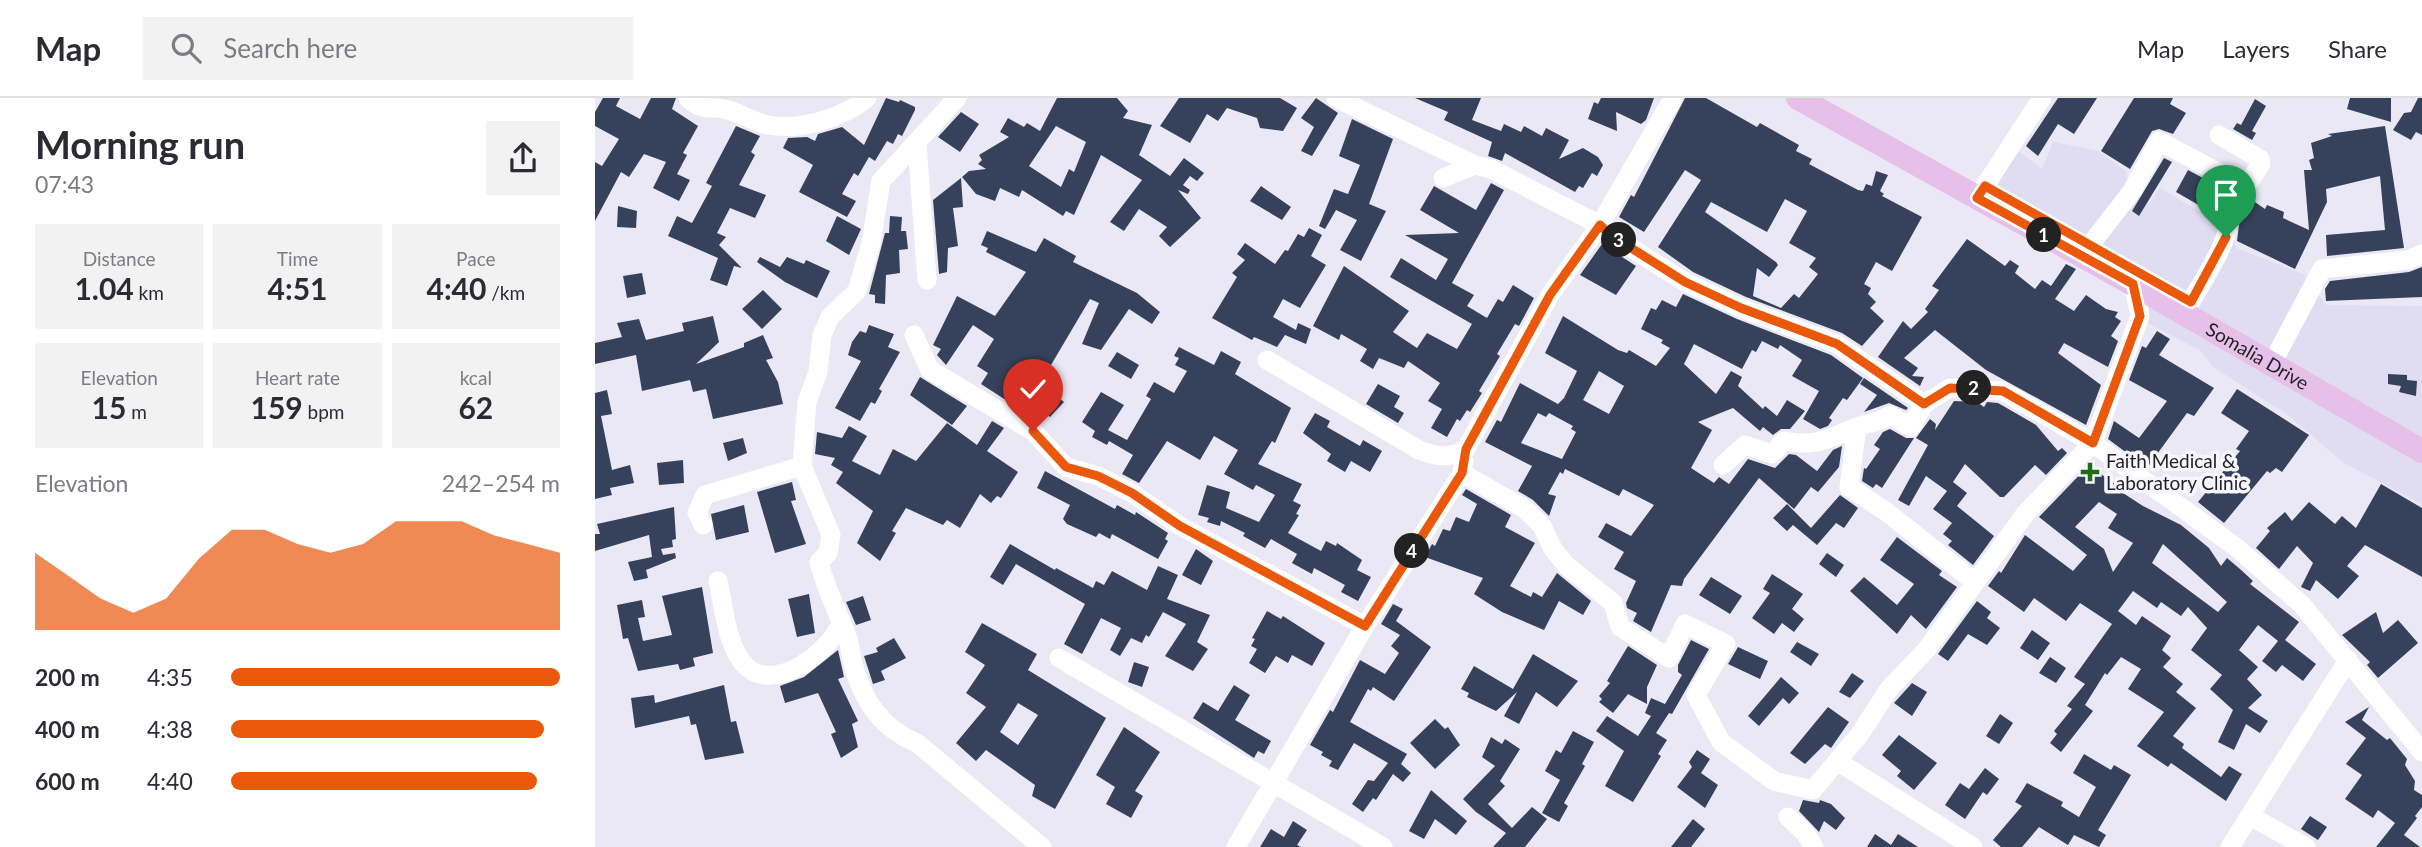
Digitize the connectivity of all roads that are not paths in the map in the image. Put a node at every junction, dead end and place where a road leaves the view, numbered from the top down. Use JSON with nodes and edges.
{"nodes":[{"id":1,"x":688,"y":98,"type":"edge"},
{"id":2,"x":867,"y":98,"type":"edge"},
{"id":3,"x":957,"y":98,"type":"edge"},
{"id":4,"x":1336,"y":98,"type":"edge"},
{"id":5,"x":1674,"y":98,"type":"edge"},
{"id":6,"x":1798,"y":98,"type":"edge"},
{"id":7,"x":1826,"y":98,"type":"edge"},
{"id":8,"x":2042,"y":98,"type":"edge"},
{"id":9,"x":2219,"y":135,"type":"dead end"},
{"id":10,"x":917,"y":144,"type":"junction"},
{"id":11,"x":1475,"y":165,"type":"junction"},
{"id":12,"x":2223,"y":175,"type":"dead end"},
{"id":13,"x":1443,"y":178,"type":"dead end"},
{"id":14,"x":1981,"y":192,"type":"junction"},
{"id":15,"x":1600,"y":225,"type":"junction"},
{"id":16,"x":2091,"y":244,"type":"junction"},
{"id":17,"x":2422,"y":254,"type":"edge"},
{"id":18,"x":927,"y":280,"type":"dead end"},
{"id":19,"x":2133,"y":284,"type":"junction"},
{"id":20,"x":2191,"y":302,"type":"junction"},
{"id":21,"x":914,"y":335,"type":"dead end"},
{"id":22,"x":2278,"y":352,"type":"junction"},
{"id":23,"x":1267,"y":360,"type":"dead end"},
{"id":24,"x":1924,"y":404,"type":"junction"},
{"id":25,"x":1857,"y":426,"type":"junction"},
{"id":26,"x":2422,"y":437,"type":"edge"},
{"id":27,"x":2093,"y":443,"type":"junction"},
{"id":28,"x":1466,"y":449,"type":"junction"},
{"id":29,"x":2422,"y":451,"type":"edge"},
{"id":30,"x":1723,"y":465,"type":"dead end"},
{"id":31,"x":802,"y":466,"type":"junction"},
{"id":32,"x":1462,"y":473,"type":"junction"},
{"id":33,"x":703,"y":525,"type":"dead end"},
{"id":34,"x":718,"y":581,"type":"dead end"},
{"id":35,"x":1976,"y":582,"type":"junction"},
{"id":36,"x":841,"y":623,"type":"junction"},
{"id":37,"x":1365,"y":626,"type":"junction"},
{"id":38,"x":1059,"y":658,"type":"dead end"},
{"id":39,"x":2348,"y":660,"type":"junction"},
{"id":40,"x":2422,"y":752,"type":"edge"},
{"id":41,"x":1837,"y":761,"type":"junction"},
{"id":42,"x":1273,"y":781,"type":"junction"},
{"id":43,"x":2250,"y":816,"type":"junction"},
{"id":44,"x":1789,"y":817,"type":"dead end"},
{"id":45,"x":1042,"y":847,"type":"edge"},
{"id":46,"x":1236,"y":847,"type":"edge"},
{"id":47,"x":1383,"y":847,"type":"edge"},
{"id":48,"x":1814,"y":847,"type":"edge"},
{"id":49,"x":1972,"y":847,"type":"edge"},
{"id":50,"x":2230,"y":847,"type":"edge"},
{"id":51,"x":2306,"y":847,"type":"edge"}],
"edges":[{"from":1,"to":2,"type":"street"},
{"from":3,"to":10,"type":"street"},
{"from":4,"to":11,"type":"street"},
{"from":5,"to":15,"type":"street"},
{"from":6,"to":14,"type":"main road","name":"Somalia Drive"},
{"from":7,"to":14,"type":"main road","name":"Somalia Drive"},
{"from":8,"to":14,"type":"street"},
{"from":9,"to":20,"type":"street"},
{"from":10,"to":18,"type":"street"},
{"from":10,"to":31,"type":"street"},
{"from":11,"to":13,"type":"street"},
{"from":11,"to":15,"type":"street"},
{"from":12,"to":16,"type":"street"},
{"from":14,"to":16,"type":"main road","name":"Somalia Drive"},
{"from":14,"to":19,"type":"main road","name":"Somalia Drive"},
{"from":15,"to":24,"type":"street"},
{"from":15,"to":28,"type":"street"},
{"from":16,"to":20,"type":"main road","name":"Somalia Drive"},
{"from":17,"to":22,"type":"street"},
{"from":19,"to":27,"type":"street"},
{"from":19,"to":29,"type":"main road","name":"Somalia Drive"},
{"from":20,"to":22,"type":"main road","name":"Somalia Drive"},
{"from":21,"to":37,"type":"street"},
{"from":22,"to":26,"type":"main road","name":"Somalia Drive"},
{"from":23,"to":28,"type":"street"},
{"from":24,"to":25,"type":"street"},
{"from":24,"to":27,"type":"street"},
{"from":25,"to":30,"type":"street"},
{"from":25,"to":35,"type":"street"},
{"from":27,"to":35,"type":"street"},
{"from":27,"to":39,"type":"street"},
{"from":28,"to":32,"type":"street"},
{"from":31,"to":33,"type":"street"},
{"from":31,"to":36,"type":"street"},
{"from":32,"to":37,"type":"street"},
{"from":32,"to":41,"type":"street"},
{"from":34,"to":36,"type":"street"},
{"from":35,"to":41,"type":"street"},
{"from":36,"to":45,"type":"street"},
{"from":37,"to":42,"type":"street"},
{"from":38,"to":42,"type":"street"},
{"from":39,"to":40,"type":"street"},
{"from":39,"to":43,"type":"street"},
{"from":41,"to":49,"type":"street"},
{"from":42,"to":46,"type":"street"},
{"from":42,"to":47,"type":"street"},
{"from":43,"to":50,"type":"street"},
{"from":43,"to":51,"type":"street"},
{"from":44,"to":48,"type":"street"}]}
